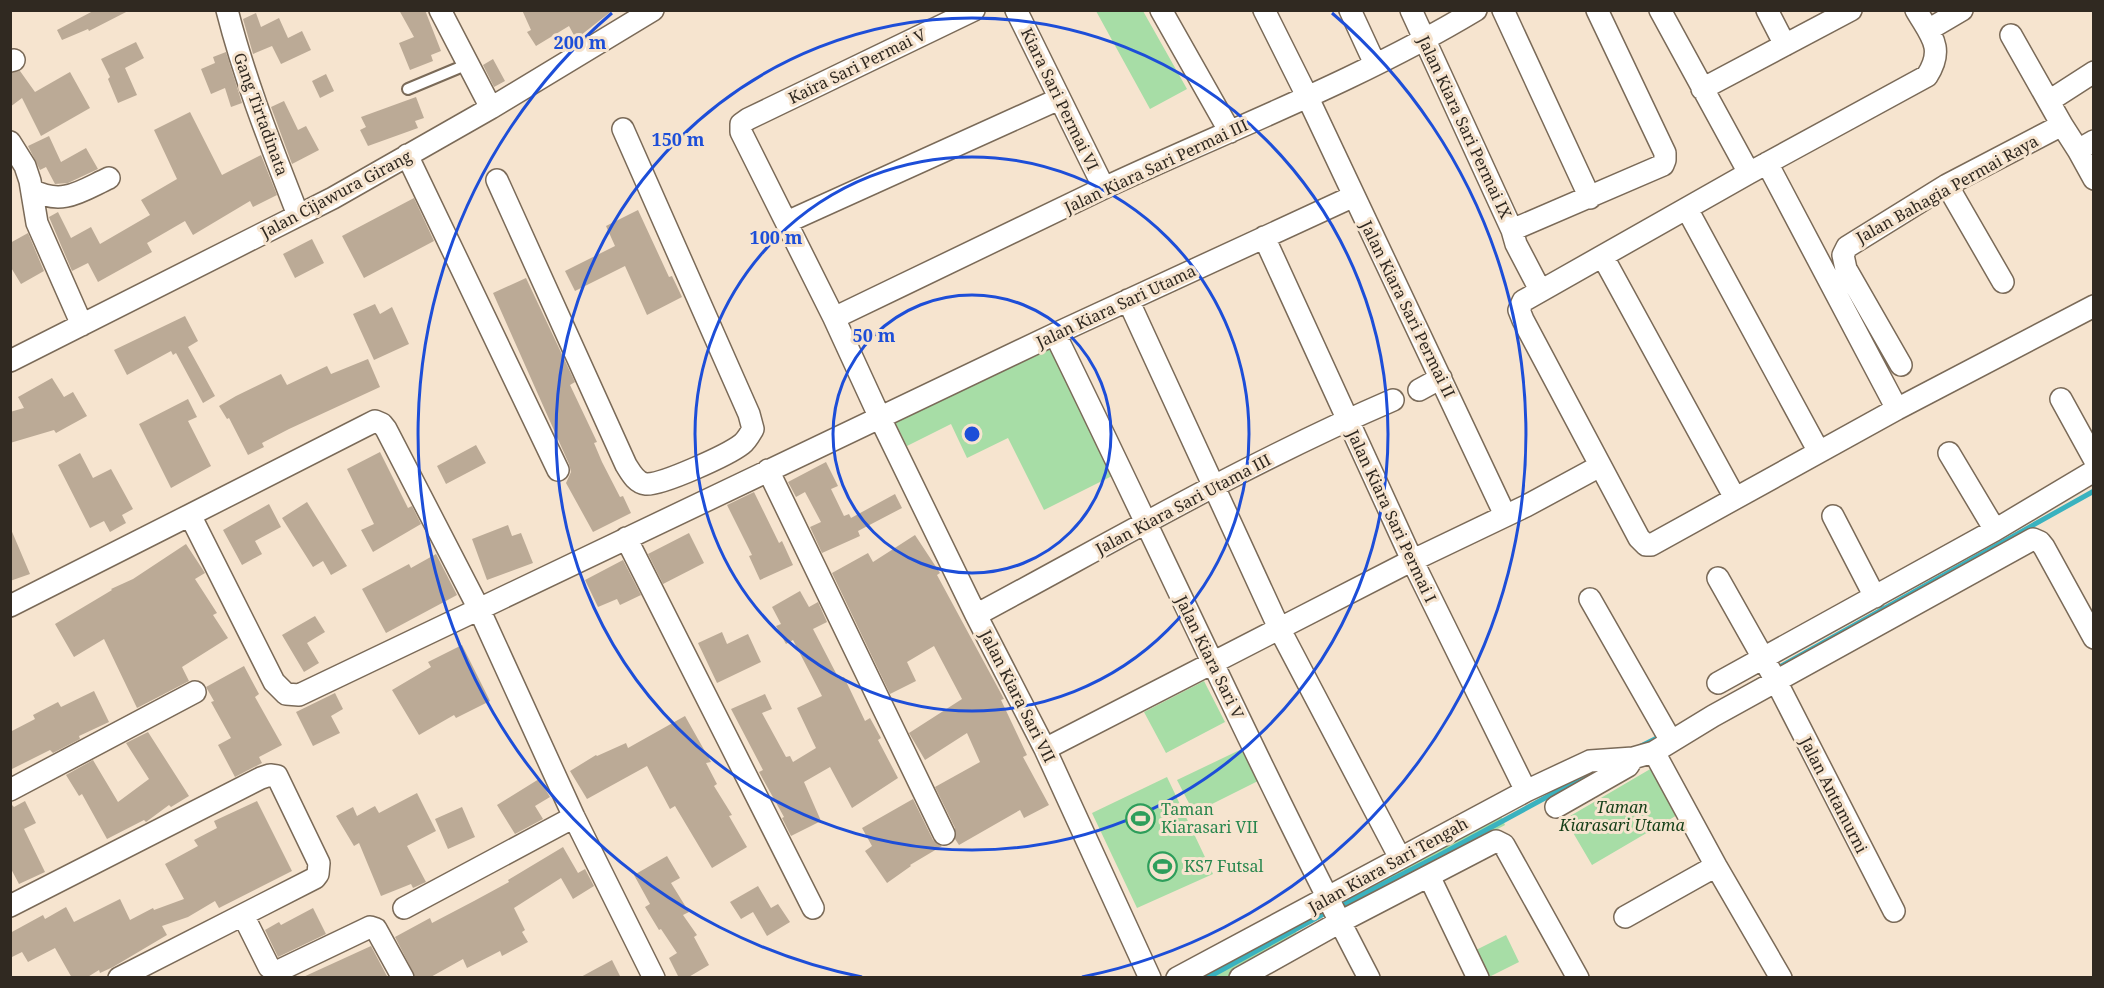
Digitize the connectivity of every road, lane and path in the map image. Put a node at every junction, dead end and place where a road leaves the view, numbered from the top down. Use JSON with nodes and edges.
{"nodes":[{"id":1,"x":227,"y":10,"type":"edge"},
{"id":2,"x":440,"y":10,"type":"edge"},
{"id":3,"x":653,"y":10,"type":"edge"},
{"id":4,"x":974,"y":10,"type":"edge"},
{"id":5,"x":1016,"y":10,"type":"edge"},
{"id":6,"x":1161,"y":10,"type":"edge"},
{"id":7,"x":1264,"y":10,"type":"edge"},
{"id":8,"x":1350,"y":10,"type":"edge"},
{"id":9,"x":1411,"y":10,"type":"edge"},
{"id":10,"x":1476,"y":10,"type":"edge"},
{"id":11,"x":1503,"y":10,"type":"edge"},
{"id":12,"x":1597,"y":10,"type":"edge"},
{"id":13,"x":1660,"y":10,"type":"edge"},
{"id":14,"x":1767,"y":10,"type":"edge"},
{"id":15,"x":1851,"y":10,"type":"edge"},
{"id":16,"x":1916,"y":10,"type":"edge"},
{"id":17,"x":1962,"y":10,"type":"edge"},
{"id":18,"x":1928,"y":30,"type":"junction"},
{"id":19,"x":2011,"y":35,"type":"dead end"},
{"id":20,"x":1425,"y":40,"type":"junction"},
{"id":21,"x":1785,"y":45,"type":"junction"},
{"id":22,"x":468,"y":64,"type":"junction"},
{"id":23,"x":1375,"y":64,"type":"junction"},
{"id":24,"x":2094,"y":72,"type":"edge"},
{"id":25,"x":408,"y":89,"type":"dead end"},
{"id":26,"x":1702,"y":89,"type":"junction"},
{"id":27,"x":1307,"y":96,"type":"junction"},
{"id":28,"x":1059,"y":99,"type":"junction"},
{"id":29,"x":2049,"y":101,"type":"junction"},
{"id":30,"x":491,"y":108,"type":"junction"},
{"id":31,"x":741,"y":124,"type":"joint"},
{"id":32,"x":2062,"y":125,"type":"junction"},
{"id":33,"x":623,"y":129,"type":"dead end"},
{"id":34,"x":1230,"y":132,"type":"junction"},
{"id":35,"x":10,"y":142,"type":"edge"},
{"id":36,"x":2086,"y":145,"type":"edge"},
{"id":37,"x":407,"y":156,"type":"junction"},
{"id":38,"x":1758,"y":168,"type":"junction"},
{"id":39,"x":109,"y":178,"type":"dead end"},
{"id":40,"x":2094,"y":179,"type":"edge"},
{"id":41,"x":497,"y":180,"type":"dead end"},
{"id":42,"x":1947,"y":185,"type":"junction"},
{"id":43,"x":1104,"y":188,"type":"junction"},
{"id":44,"x":32,"y":190,"type":"junction"},
{"id":45,"x":1354,"y":196,"type":"junction"},
{"id":46,"x":1590,"y":198,"type":"junction"},
{"id":47,"x":1687,"y":209,"type":"junction"},
{"id":48,"x":298,"y":215,"type":"junction"},
{"id":49,"x":787,"y":222,"type":"junction"},
{"id":50,"x":1264,"y":237,"type":"junction"},
{"id":51,"x":1514,"y":237,"type":"junction"},
{"id":52,"x":1603,"y":257,"type":"junction"},
{"id":53,"x":2003,"y":282,"type":"dead end"},
{"id":54,"x":1540,"y":290,"type":"junction"},
{"id":55,"x":1128,"y":300,"type":"junction"},
{"id":56,"x":2094,"y":306,"type":"edge"},
{"id":57,"x":834,"y":318,"type":"junction"},
{"id":58,"x":82,"y":325,"type":"junction"},
{"id":59,"x":1055,"y":334,"type":"junction"},
{"id":60,"x":10,"y":361,"type":"edge"},
{"id":61,"x":1901,"y":365,"type":"dead end"},
{"id":62,"x":1441,"y":378,"type":"junction"},
{"id":63,"x":1419,"y":390,"type":"dead end"},
{"id":64,"x":2061,"y":399,"type":"dead end"},
{"id":65,"x":1393,"y":400,"type":"dead end"},
{"id":66,"x":1897,"y":410,"type":"junction"},
{"id":67,"x":880,"y":418,"type":"junction"},
{"id":68,"x":1346,"y":420,"type":"junction"},
{"id":69,"x":1819,"y":452,"type":"junction"},
{"id":70,"x":1949,"y":453,"type":"dead end"},
{"id":71,"x":2094,"y":459,"type":"edge"},
{"id":72,"x":713,"y":460,"type":"junction"},
{"id":73,"x":1600,"y":466,"type":"junction"},
{"id":74,"x":690,"y":469,"type":"junction"},
{"id":75,"x":558,"y":470,"type":"dead end"},
{"id":76,"x":768,"y":470,"type":"junction"},
{"id":77,"x":2094,"y":471,"type":"edge"},
{"id":78,"x":1213,"y":486,"type":"junction"},
{"id":79,"x":726,"y":490,"type":"junction"},
{"id":80,"x":1735,"y":498,"type":"junction"},
{"id":81,"x":706,"y":500,"type":"junction"},
{"id":82,"x":190,"y":515,"type":"junction"},
{"id":83,"x":1505,"y":515,"type":"junction"},
{"id":84,"x":1833,"y":516,"type":"dead end"},
{"id":85,"x":1148,"y":523,"type":"junction"},
{"id":86,"x":1995,"y":530,"type":"junction"},
{"id":87,"x":626,"y":538,"type":"junction"},
{"id":88,"x":1412,"y":560,"type":"junction"},
{"id":89,"x":1718,"y":578,"type":"dead end"},
{"id":90,"x":1875,"y":597,"type":"junction"},
{"id":91,"x":1590,"y":599,"type":"dead end"},
{"id":92,"x":10,"y":606,"type":"edge"},
{"id":93,"x":479,"y":609,"type":"junction"},
{"id":94,"x":976,"y":615,"type":"junction"},
{"id":95,"x":1279,"y":628,"type":"junction"},
{"id":96,"x":2094,"y":638,"type":"edge"},
{"id":97,"x":1212,"y":664,"type":"junction"},
{"id":98,"x":1771,"y":672,"type":"junction"},
{"id":99,"x":1718,"y":683,"type":"dead end"},
{"id":100,"x":195,"y":692,"type":"dead end"},
{"id":101,"x":1662,"y":746,"type":"junction"},
{"id":102,"x":1046,"y":749,"type":"junction"},
{"id":103,"x":1618,"y":758,"type":"junction"},
{"id":104,"x":10,"y":790,"type":"edge"},
{"id":105,"x":1526,"y":791,"type":"junction"},
{"id":106,"x":1556,"y":807,"type":"dead end"},
{"id":107,"x":574,"y":817,"type":"junction"},
{"id":108,"x":944,"y":834,"type":"dead end"},
{"id":109,"x":1400,"y":858,"type":"junction"},
{"id":110,"x":1716,"y":866,"type":"junction"},
{"id":111,"x":1429,"y":876,"type":"junction"},
{"id":112,"x":10,"y":906,"type":"edge"},
{"id":113,"x":404,"y":908,"type":"dead end"},
{"id":114,"x":813,"y":908,"type":"dead end"},
{"id":115,"x":1335,"y":910,"type":"junction"},
{"id":116,"x":1894,"y":911,"type":"dead end"},
{"id":117,"x":243,"y":915,"type":"junction"},
{"id":118,"x":1625,"y":917,"type":"dead end"},
{"id":119,"x":1253,"y":975,"type":"edge"},
{"id":120,"x":119,"y":978,"type":"edge"},
{"id":121,"x":403,"y":978,"type":"edge"},
{"id":122,"x":654,"y":978,"type":"edge"},
{"id":123,"x":1150,"y":978,"type":"edge"},
{"id":124,"x":1177,"y":978,"type":"edge"},
{"id":125,"x":1369,"y":978,"type":"edge"},
{"id":126,"x":1478,"y":978,"type":"edge"},
{"id":127,"x":1578,"y":978,"type":"edge"},
{"id":128,"x":1781,"y":978,"type":"edge"}],
"edges":[{"from":1,"to":48,"type":"street","name":"Gang Tirtadinata"},
{"from":2,"to":22,"type":"street"},
{"from":3,"to":30,"type":"street","name":"Jalan Cijawura Girang"},
{"from":4,"to":31,"type":"street","name":"Kaira Sari Permai V"},
{"from":5,"to":28,"type":"street","name":"Kiara Sari Permai VI"},
{"from":6,"to":34,"type":"street"},
{"from":7,"to":27,"type":"street","name":"Jalan Kiara Sari Permai II"},
{"from":8,"to":23,"type":"street"},
{"from":9,"to":20,"type":"street","name":"Jalan Kiara Sari Permai IX"},
{"from":10,"to":20,"type":"street","name":"Jalan Kiara Sari Permai III"},
{"from":11,"to":46,"type":"street"},
{"from":12,"to":46,"type":"street"},
{"from":13,"to":26,"type":"street"},
{"from":14,"to":21,"type":"street"},
{"from":15,"to":21,"type":"street"},
{"from":16,"to":18,"type":"street"},
{"from":17,"to":18,"type":"street"},
{"from":18,"to":38,"type":"street"},
{"from":19,"to":29,"type":"street"},
{"from":20,"to":23,"type":"street","name":"Jalan Kiara Sari Permai III"},
{"from":20,"to":51,"type":"street","name":"Jalan Kiara Sari Permai IX"},
{"from":21,"to":26,"type":"street"},
{"from":22,"to":25,"type":"lane"},
{"from":22,"to":30,"type":"street"},
{"from":23,"to":27,"type":"street","name":"Jalan Kiara Sari Permai III"},
{"from":24,"to":29,"type":"street"},
{"from":26,"to":38,"type":"street"},
{"from":27,"to":34,"type":"street","name":"Jalan Kiara Sari Permai III"},
{"from":27,"to":45,"type":"street","name":"Jalan Kiara Sari Permai II"},
{"from":28,"to":43,"type":"street","name":"Kiara Sari Permai VI"},
{"from":28,"to":49,"type":"street"},
{"from":29,"to":32,"type":"street"},
{"from":30,"to":37,"type":"street","name":"Jalan Cijawura Girang"},
{"from":31,"to":49,"type":"street","name":"Jalan Kiara Sari VII"},
{"from":32,"to":36,"type":"street"},
{"from":32,"to":42,"type":"street","name":"Jalan Bahagia Permai Raya"},
{"from":33,"to":72,"type":"street"},
{"from":34,"to":43,"type":"street","name":"Jalan Kiara Sari Permai III"},
{"from":35,"to":44,"type":"street"},
{"from":36,"to":40,"type":"street"},
{"from":37,"to":48,"type":"street","name":"Jalan Cijawura Girang"},
{"from":37,"to":75,"type":"street"},
{"from":38,"to":47,"type":"street"},
{"from":38,"to":66,"type":"street"},
{"from":39,"to":44,"type":"street"},
{"from":41,"to":74,"type":"street"},
{"from":42,"to":53,"type":"street"},
{"from":42,"to":61,"type":"street","name":"Jalan Bahagia Permai Raya"},
{"from":43,"to":57,"type":"street","name":"Jalan Kiara Sari Permai III"},
{"from":44,"to":58,"type":"street"},
{"from":45,"to":50,"type":"street","name":"Jalan Kiara Sari Utama"},
{"from":45,"to":62,"type":"street","name":"Jalan Kiara Sari Permai II"},
{"from":46,"to":51,"type":"street"},
{"from":47,"to":52,"type":"street"},
{"from":47,"to":69,"type":"street"},
{"from":48,"to":58,"type":"street","name":"Jalan Cijawura Girang"},
{"from":49,"to":57,"type":"street","name":"Jalan Kiara Sari VII"},
{"from":50,"to":55,"type":"street","name":"Jalan Kiara Sari Utama"},
{"from":50,"to":68,"type":"street","name":"Jalan Kiara Sari Permai I"},
{"from":51,"to":54,"type":"street","name":"Jalan Kiara Sari Permai IX"},
{"from":52,"to":54,"type":"street"},
{"from":52,"to":80,"type":"street"},
{"from":54,"to":73,"type":"street"},
{"from":55,"to":59,"type":"street","name":"Jalan Kiara Sari Utama"},
{"from":55,"to":78,"type":"street"},
{"from":56,"to":66,"type":"street"},
{"from":57,"to":67,"type":"street","name":"Jalan Kiara Sari VII"},
{"from":58,"to":60,"type":"street","name":"Jalan Cijawura Girang"},
{"from":59,"to":67,"type":"street","name":"Jalan Kiara Sari Utama"},
{"from":59,"to":85,"type":"street","name":"Jalan Kiara Sari V"},
{"from":62,"to":63,"type":"street"},
{"from":62,"to":83,"type":"street","name":"Jalan Kiara Sari Permai II"},
{"from":64,"to":71,"type":"street"},
{"from":65,"to":68,"type":"street","name":"Jalan Kiara Sari Utama III"},
{"from":66,"to":69,"type":"street"},
{"from":67,"to":76,"type":"street","name":"Jalan Kiara Sari Utama"},
{"from":67,"to":94,"type":"street","name":"Jalan Kiara Sari VII"},
{"from":68,"to":78,"type":"street","name":"Jalan Kiara Sari Utama III"},
{"from":68,"to":88,"type":"street","name":"Jalan Kiara Sari Permai I"},
{"from":69,"to":80,"type":"street"},
{"from":70,"to":86,"type":"street"},
{"from":72,"to":74,"type":"street"},
{"from":72,"to":79,"type":"street"},
{"from":73,"to":80,"type":"street"},
{"from":73,"to":83,"type":"street"},
{"from":74,"to":81,"type":"street"},
{"from":76,"to":79,"type":"street","name":"Jalan Kiara Sari Utama"},
{"from":76,"to":108,"type":"street"},
{"from":77,"to":86,"type":"street"},
{"from":78,"to":85,"type":"street","name":"Jalan Kiara Sari Utama III"},
{"from":78,"to":95,"type":"street"},
{"from":79,"to":81,"type":"street","name":"Jalan Kiara Sari Utama"},
{"from":81,"to":87,"type":"street","name":"Jalan Kiara Sari Utama"},
{"from":82,"to":92,"type":"street"},
{"from":82,"to":93,"type":"street","name":"Jalan Kiara Sari Utama"},
{"from":82,"to":93,"type":"street"},
{"from":83,"to":88,"type":"street"},
{"from":84,"to":90,"type":"street"},
{"from":85,"to":94,"type":"street","name":"Jalan Kiara Sari Utama III"},
{"from":85,"to":97,"type":"street","name":"Jalan Kiara Sari V"},
{"from":86,"to":90,"type":"street"},
{"from":87,"to":93,"type":"street","name":"Jalan Kiara Sari Utama"},
{"from":87,"to":114,"type":"street"},
{"from":88,"to":95,"type":"street"},
{"from":88,"to":105,"type":"street","name":"Jalan Kiara Sari Permai I"},
{"from":89,"to":98,"type":"street","name":"Jalan Antamurni"},
{"from":90,"to":98,"type":"street"},
{"from":91,"to":101,"type":"street"},
{"from":93,"to":107,"type":"street"},
{"from":94,"to":102,"type":"street","name":"Jalan Kiara Sari VII"},
{"from":95,"to":97,"type":"street"},
{"from":95,"to":109,"type":"street"},
{"from":96,"to":98,"type":"street"},
{"from":97,"to":102,"type":"street"},
{"from":97,"to":115,"type":"street","name":"Jalan Kiara Sari V"},
{"from":98,"to":99,"type":"street"},
{"from":98,"to":101,"type":"street","name":"Jalan Kiara Sari Tengah"},
{"from":98,"to":116,"type":"street","name":"Jalan Antamurni"},
{"from":100,"to":104,"type":"street"},
{"from":101,"to":103,"type":"street","name":"Jalan Kiara Sari Tengah"},
{"from":101,"to":110,"type":"street"},
{"from":102,"to":123,"type":"street","name":"Jalan Kiara Sari VII"},
{"from":103,"to":105,"type":"street","name":"Jalan Kiara Sari Tengah"},
{"from":103,"to":106,"type":"street"},
{"from":105,"to":109,"type":"street","name":"Jalan Kiara Sari Tengah"},
{"from":107,"to":113,"type":"street"},
{"from":107,"to":122,"type":"street"},
{"from":109,"to":115,"type":"street","name":"Jalan Kiara Sari Tengah"},
{"from":110,"to":118,"type":"street"},
{"from":110,"to":128,"type":"street"},
{"from":111,"to":115,"type":"street","name":"Jalan Kiara Sari Tengah"},
{"from":111,"to":126,"type":"street"},
{"from":111,"to":127,"type":"street","name":"Jalan Kiara Sari Tengah"},
{"from":112,"to":117,"type":"street"},
{"from":115,"to":119,"type":"street","name":"Jalan Kiara Sari Tengah"},
{"from":115,"to":124,"type":"street","name":"Jalan Kiara Sari Tengah"},
{"from":115,"to":125,"type":"street","name":"Jalan Kiara Sari V"},
{"from":117,"to":120,"type":"street"},
{"from":117,"to":121,"type":"street"}]}
